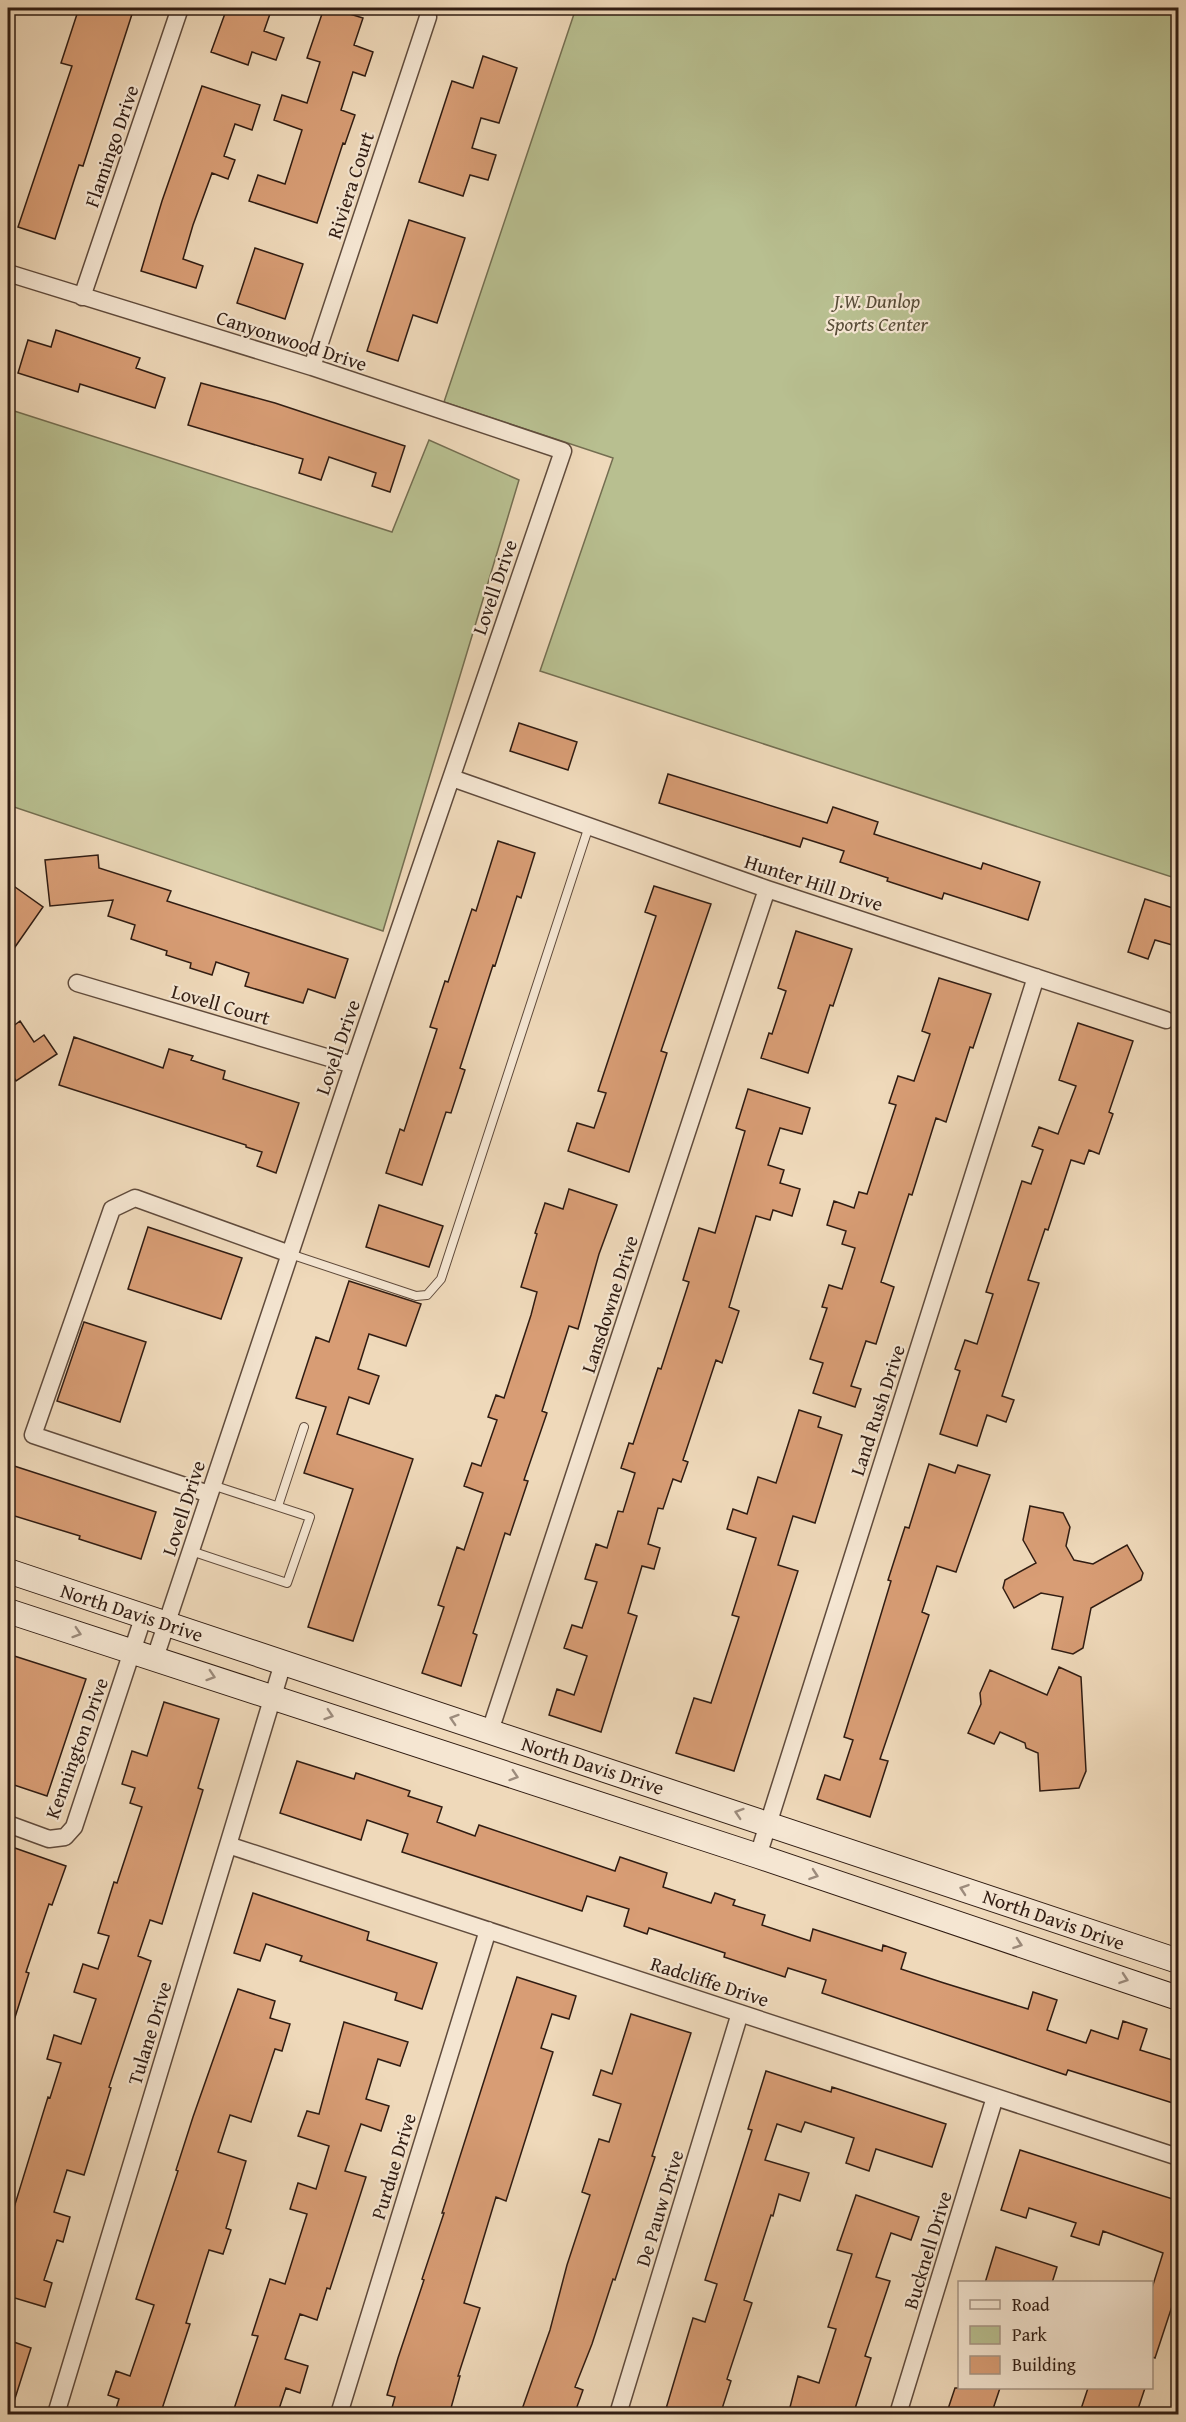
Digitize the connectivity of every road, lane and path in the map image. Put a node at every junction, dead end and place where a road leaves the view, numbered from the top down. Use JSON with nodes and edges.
{"nodes":[{"id":1,"x":180,"y":8,"type":"edge"},
{"id":2,"x":428,"y":17,"type":"dead end"},
{"id":3,"x":8,"y":273,"type":"edge"},
{"id":4,"x":82,"y":297,"type":"junction"},
{"id":5,"x":312,"y":367,"type":"junction"},
{"id":6,"x":563,"y":451,"type":"joint"},
{"id":7,"x":452,"y":778,"type":"junction"},
{"id":8,"x":589,"y":826,"type":"junction"},
{"id":9,"x":766,"y":889,"type":"junction"},
{"id":10,"x":1036,"y":977,"type":"junction"},
{"id":11,"x":77,"y":983,"type":"dead end"},
{"id":12,"x":1166,"y":1020,"type":"dead end"},
{"id":13,"x":353,"y":1065,"type":"junction"},
{"id":14,"x":290,"y":1254,"type":"junction"},
{"id":15,"x":304,"y":1427,"type":"dead end"},
{"id":16,"x":211,"y":1490,"type":"junction"},
{"id":17,"x":278,"y":1506,"type":"junction"},
{"id":18,"x":191,"y":1551,"type":"junction"},
{"id":19,"x":8,"y":1571,"type":"edge"},
{"id":20,"x":8,"y":1611,"type":"edge"},
{"id":21,"x":144,"y":1616,"type":"junction"},
{"id":22,"x":167,"y":1623,"type":"junction"},
{"id":23,"x":144,"y":1655,"type":"junction"},
{"id":24,"x":283,"y":1663,"type":"junction"},
{"id":25,"x":273,"y":1697,"type":"junction"},
{"id":26,"x":490,"y":1731,"type":"junction"},
{"id":27,"x":769,"y":1823,"type":"junction"},
{"id":28,"x":8,"y":1824,"type":"edge"},
{"id":29,"x":228,"y":1845,"type":"junction"},
{"id":30,"x":758,"y":1856,"type":"junction"},
{"id":31,"x":488,"y":1930,"type":"junction"},
{"id":32,"x":1179,"y":1961,"type":"edge"},
{"id":33,"x":1179,"y":1998,"type":"edge"},
{"id":34,"x":740,"y":2013,"type":"junction"},
{"id":35,"x":995,"y":2097,"type":"junction"},
{"id":36,"x":1179,"y":2157,"type":"edge"},
{"id":37,"x":56,"y":2415,"type":"edge"},
{"id":38,"x":339,"y":2415,"type":"edge"},
{"id":39,"x":618,"y":2415,"type":"edge"},
{"id":40,"x":898,"y":2415,"type":"edge"}],
"edges":[{"from":1,"to":4,"type":"street","name":"Flamingo Drive"},
{"from":2,"to":5,"type":"street","name":"Riviera Court"},
{"from":3,"to":4,"type":"street","name":"Canyonwood Drive"},
{"from":4,"to":5,"type":"street","name":"Canyonwood Drive"},
{"from":5,"to":6,"type":"street","name":"Canyonwood Drive"},
{"from":6,"to":7,"type":"street","name":"Lovell Drive"},
{"from":7,"to":8,"type":"street","name":"Hunter Hill Drive"},
{"from":7,"to":13,"type":"street","name":"Lovell Drive"},
{"from":8,"to":9,"type":"street","name":"Hunter Hill Drive"},
{"from":8,"to":14,"type":"lane"},
{"from":9,"to":10,"type":"street","name":"Hunter Hill Drive"},
{"from":9,"to":26,"type":"street","name":"Lansdowne Drive"},
{"from":10,"to":12,"type":"street","name":"Hunter Hill Drive"},
{"from":10,"to":27,"type":"street","name":"Land Rush Drive"},
{"from":11,"to":13,"type":"street","name":"Lovell Court"},
{"from":13,"to":14,"type":"street","name":"Lovell Drive"},
{"from":14,"to":16,"type":"street","name":"Lovell Drive"},
{"from":14,"to":16,"type":"street"},
{"from":15,"to":17,"type":"lane"},
{"from":16,"to":17,"type":"lane"},
{"from":16,"to":18,"type":"street","name":"Lovell Drive"},
{"from":17,"to":18,"type":"lane"},
{"from":18,"to":22,"type":"street","name":"Lovell Drive"},
{"from":19,"to":21,"type":"street","name":"North Davis Drive"},
{"from":20,"to":23,"type":"street","name":"North Davis Drive","one_way":true},
{"from":21,"to":22,"type":"street","name":"North Davis Drive"},
{"from":21,"to":23,"type":"street","name":"Kennington Drive"},
{"from":22,"to":23,"type":"street","name":"Lovell Drive"},
{"from":22,"to":24,"type":"street","name":"North Davis Drive"},
{"from":23,"to":25,"type":"street","name":"North Davis Drive","one_way":true},
{"from":23,"to":28,"type":"street","name":"Kennington Drive"},
{"from":24,"to":25,"type":"street","name":"Tulane Drive"},
{"from":26,"to":24,"type":"street","name":"North Davis Drive","one_way":true},
{"from":25,"to":29,"type":"street","name":"Tulane Drive"},
{"from":25,"to":30,"type":"street","name":"North Davis Drive","one_way":true},
{"from":27,"to":26,"type":"street","name":"North Davis Drive","one_way":true},
{"from":27,"to":30,"type":"street","name":"Land Rush Drive"},
{"from":32,"to":27,"type":"street","name":"North Davis Drive","one_way":true},
{"from":29,"to":31,"type":"street","name":"Radcliffe Drive"},
{"from":29,"to":37,"type":"street","name":"Tulane Drive"},
{"from":30,"to":33,"type":"street","name":"North Davis Drive","one_way":true},
{"from":31,"to":34,"type":"street","name":"Radcliffe Drive"},
{"from":31,"to":38,"type":"street","name":"Purdue Drive"},
{"from":34,"to":35,"type":"street","name":"Radcliffe Drive"},
{"from":34,"to":39,"type":"street","name":"De Pauw Drive"},
{"from":35,"to":36,"type":"street","name":"Radcliffe Drive"},
{"from":35,"to":40,"type":"street","name":"Bucknell Drive"}]}
